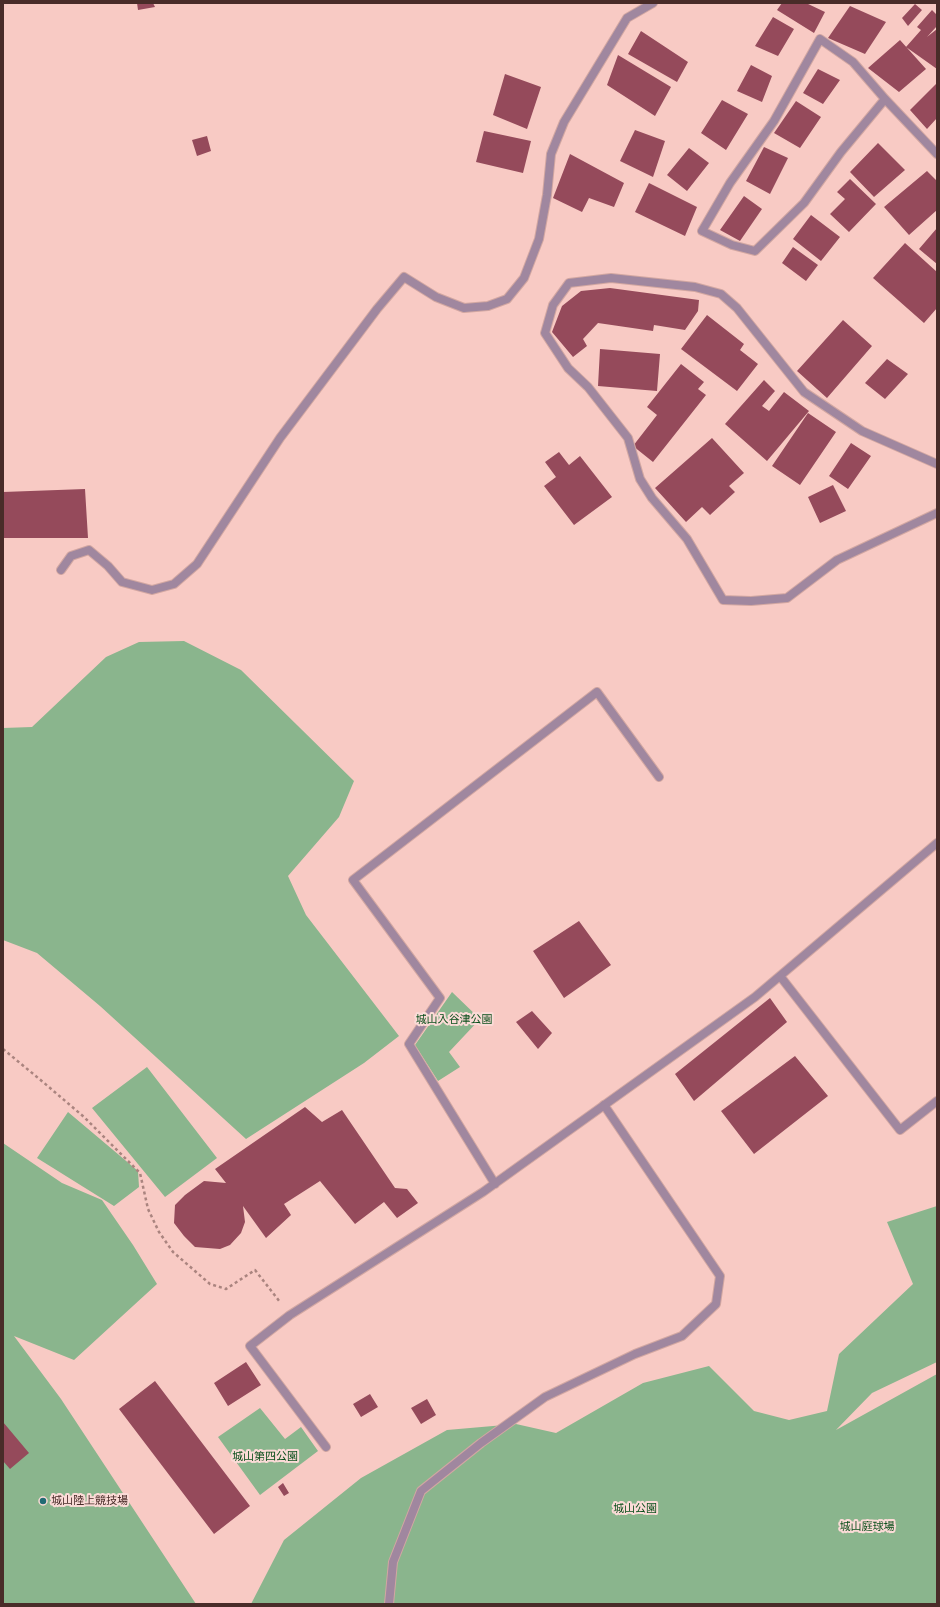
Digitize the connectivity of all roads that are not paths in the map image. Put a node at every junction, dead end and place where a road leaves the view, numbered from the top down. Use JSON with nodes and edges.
{"nodes":[{"id":1,"x":653,"y":3,"type":"edge"},
{"id":2,"x":885,"y":99,"type":"junction"},
{"id":3,"x":937,"y":154,"type":"edge"},
{"id":4,"x":937,"y":464,"type":"edge"},
{"id":5,"x":937,"y":513,"type":"edge"},
{"id":6,"x":61,"y":570,"type":"dead end"},
{"id":7,"x":659,"y":776,"type":"dead end"},
{"id":8,"x":937,"y":843,"type":"edge"},
{"id":9,"x":780,"y":976,"type":"junction"},
{"id":10,"x":937,"y":1101,"type":"edge"},
{"id":11,"x":604,"y":1105,"type":"junction"},
{"id":12,"x":495,"y":1184,"type":"junction"},
{"id":13,"x":326,"y":1447,"type":"dead end"},
{"id":14,"x":389,"y":1604,"type":"edge"}],
"edges":[{"from":1,"to":6,"type":"street"},
{"from":2,"to":2,"type":"street"},
{"from":2,"to":3,"type":"street"},
{"from":4,"to":5,"type":"street"},
{"from":7,"to":12,"type":"street"},
{"from":8,"to":9,"type":"street"},
{"from":9,"to":10,"type":"street"},
{"from":9,"to":11,"type":"street"},
{"from":11,"to":12,"type":"street"},
{"from":11,"to":14,"type":"street"},
{"from":12,"to":13,"type":"street"}]}
